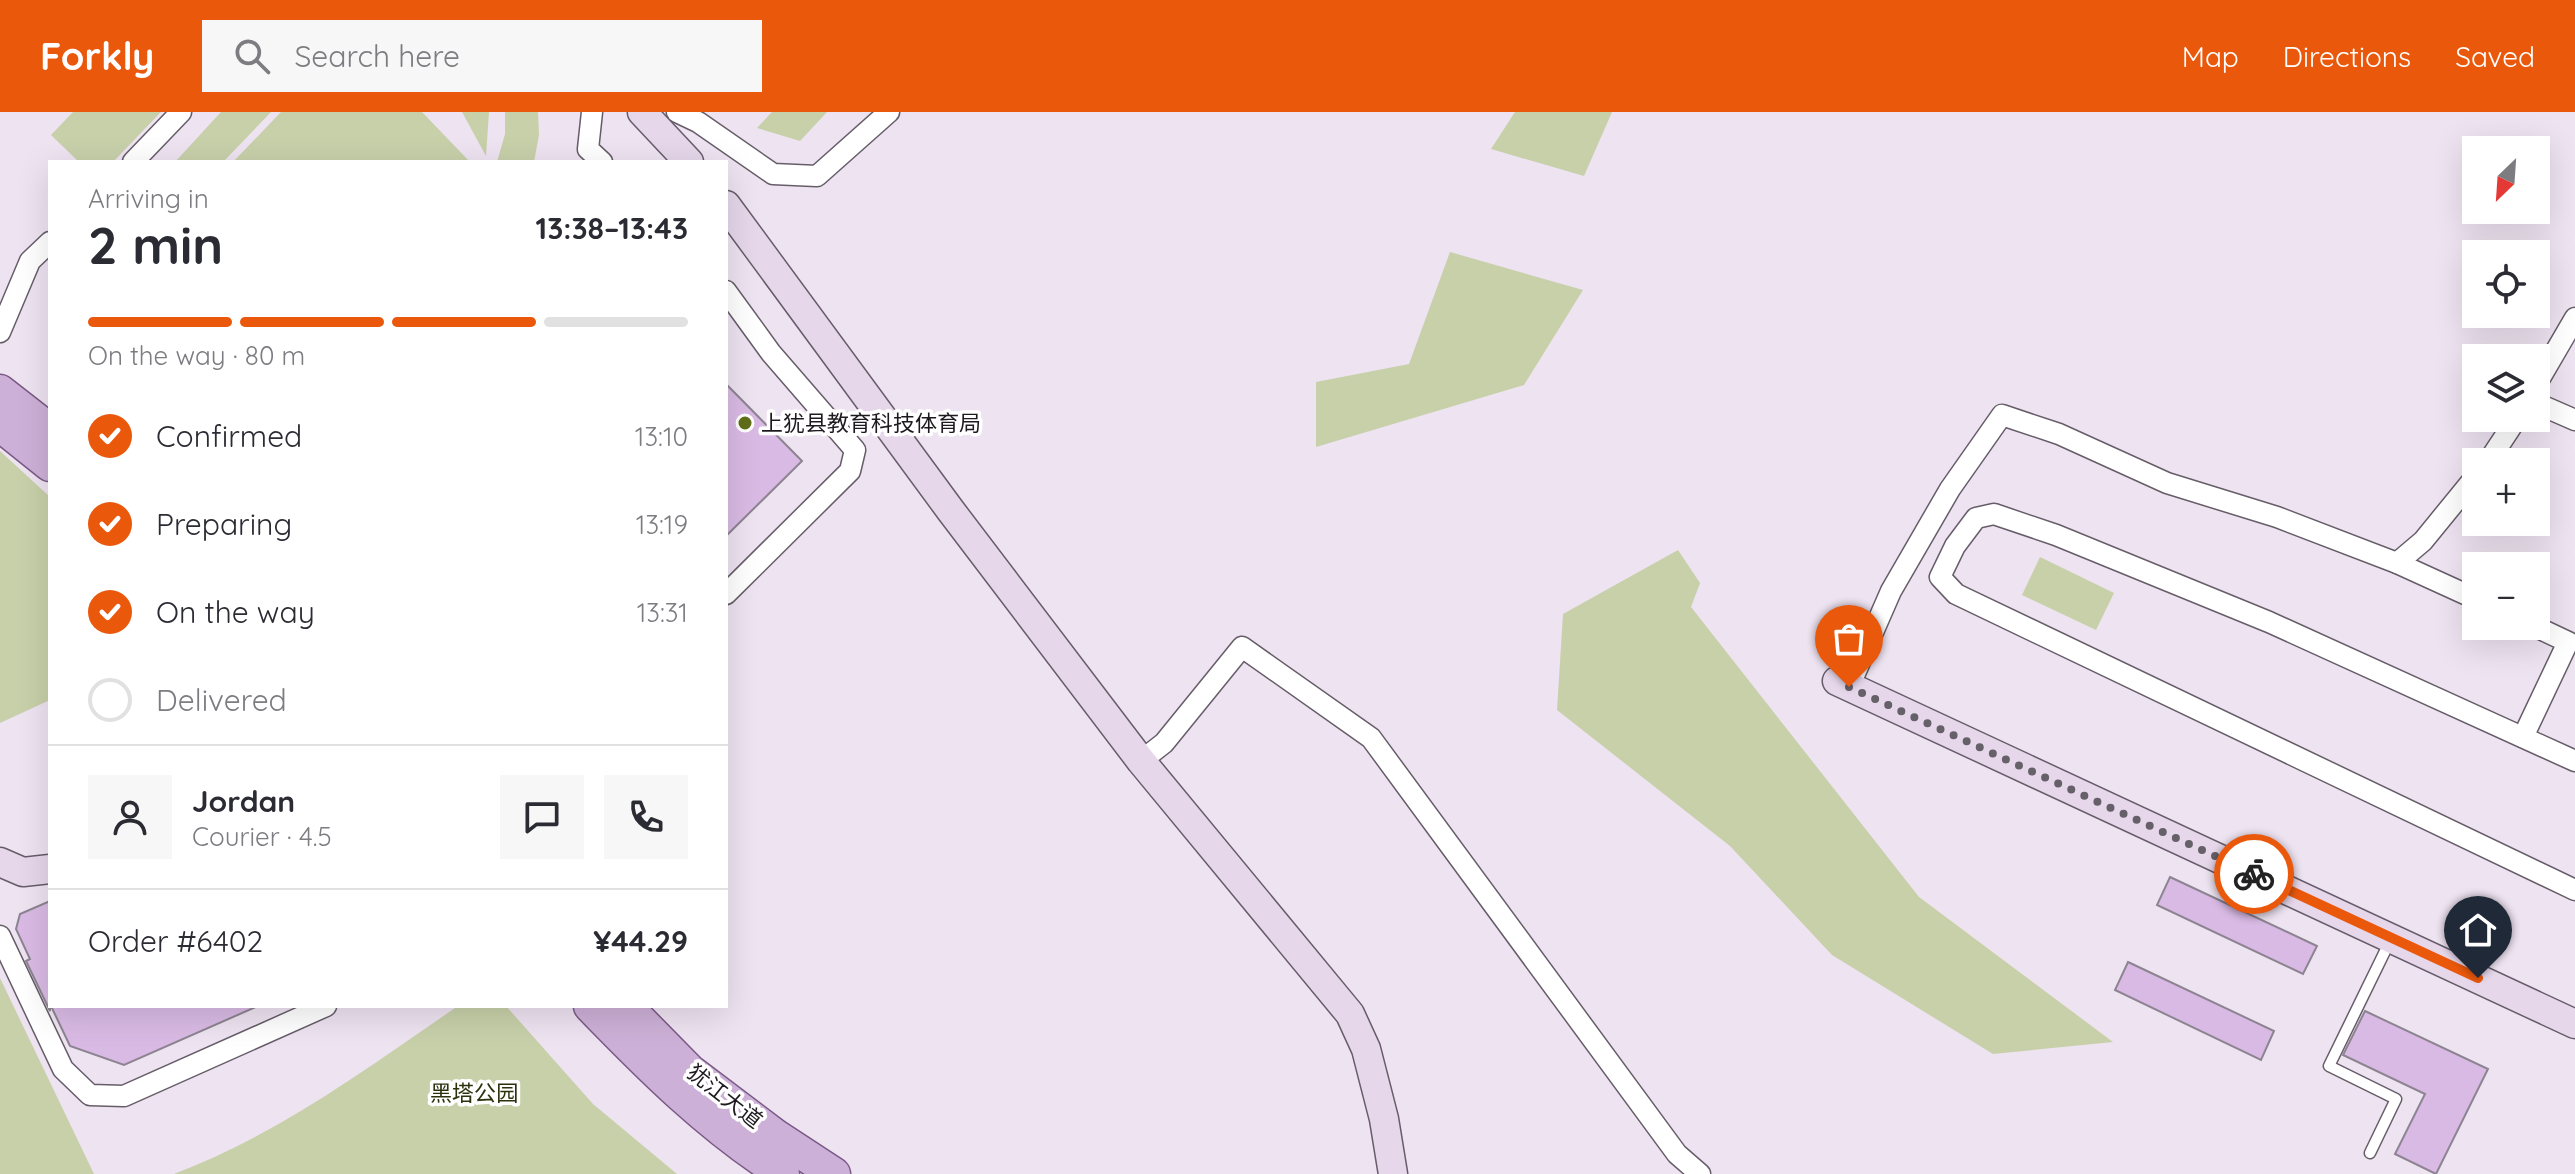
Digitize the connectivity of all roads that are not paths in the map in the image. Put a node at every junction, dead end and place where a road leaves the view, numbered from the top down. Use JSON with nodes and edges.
{"nodes":[{"id":1,"x":181,"y":112,"type":"edge"},
{"id":2,"x":592,"y":112,"type":"edge"},
{"id":3,"x":642,"y":112,"type":"edge"},
{"id":4,"x":677,"y":112,"type":"edge"},
{"id":5,"x":889,"y":112,"type":"edge"},
{"id":6,"x":588,"y":158,"type":"edge"},
{"id":7,"x":135,"y":160,"type":"edge"},
{"id":8,"x":687,"y":160,"type":"edge"},
{"id":9,"x":728,"y":208,"type":"edge"},
{"id":10,"x":48,"y":244,"type":"edge"},
{"id":11,"x":728,"y":294,"type":"edge"},
{"id":12,"x":2575,"y":318,"type":"edge"},
{"id":13,"x":0,"y":332,"type":"edge"},
{"id":14,"x":2550,"y":361,"type":"edge"},
{"id":15,"x":2,"y":395,"type":"edge"},
{"id":16,"x":2550,"y":409,"type":"edge"},
{"id":17,"x":2575,"y":420,"type":"edge"},
{"id":18,"x":48,"y":429,"type":"edge"},
{"id":19,"x":48,"y":462,"type":"edge"},
{"id":20,"x":2462,"y":493,"type":"edge"},
{"id":21,"x":2397,"y":563,"type":"junction"},
{"id":22,"x":728,"y":592,"type":"edge"},
{"id":23,"x":2462,"y":593,"type":"edge"},
{"id":24,"x":2550,"y":633,"type":"edge"},
{"id":25,"x":2572,"y":643,"type":"edge"},
{"id":26,"x":1843,"y":684,"type":"joint"},
{"id":27,"x":2523,"y":737,"type":"junction"},
{"id":28,"x":1141,"y":761,"type":"junction"},
{"id":29,"x":2575,"y":761,"type":"edge"},
{"id":30,"x":0,"y":862,"type":"edge"},
{"id":31,"x":48,"y":869,"type":"edge"},
{"id":32,"x":2575,"y":890,"type":"edge"},
{"id":33,"x":0,"y":936,"type":"edge"},
{"id":34,"x":2392,"y":938,"type":"junction"},
{"id":35,"x":322,"y":1008,"type":"edge"},
{"id":36,"x":592,"y":1008,"type":"edge"},
{"id":37,"x":628,"y":1008,"type":"edge"},
{"id":38,"x":2575,"y":1024,"type":"edge"},
{"id":39,"x":2370,"y":1153,"type":"dead end"},
{"id":40,"x":783,"y":1174,"type":"edge"},
{"id":41,"x":834,"y":1174,"type":"edge"},
{"id":42,"x":1393,"y":1174,"type":"edge"},
{"id":43,"x":1700,"y":1174,"type":"edge"}],
"edges":[{"from":1,"to":7,"type":"street"},
{"from":2,"to":6,"type":"street"},
{"from":3,"to":8,"type":"street"},
{"from":4,"to":5,"type":"street"},
{"from":9,"to":28,"type":"street"},
{"from":10,"to":13,"type":"street"},
{"from":11,"to":22,"type":"street"},
{"from":12,"to":14,"type":"street"},
{"from":15,"to":18,"type":"main road"},
{"from":15,"to":19,"type":"main road"},
{"from":16,"to":17,"type":"street"},
{"from":20,"to":21,"type":"street"},
{"from":21,"to":23,"type":"street"},
{"from":21,"to":26,"type":"street"},
{"from":24,"to":25,"type":"street"},
{"from":25,"to":27,"type":"street"},
{"from":26,"to":34,"type":"street"},
{"from":27,"to":29,"type":"street"},
{"from":27,"to":32,"type":"street"},
{"from":28,"to":42,"type":"street"},
{"from":28,"to":43,"type":"street"},
{"from":30,"to":31,"type":"street"},
{"from":33,"to":35,"type":"street"},
{"from":34,"to":38,"type":"street"},
{"from":34,"to":39,"type":"lane"},
{"from":36,"to":40,"type":"main road","name":"犹江大道"},
{"from":37,"to":41,"type":"main road","name":"犹江大道"}]}
